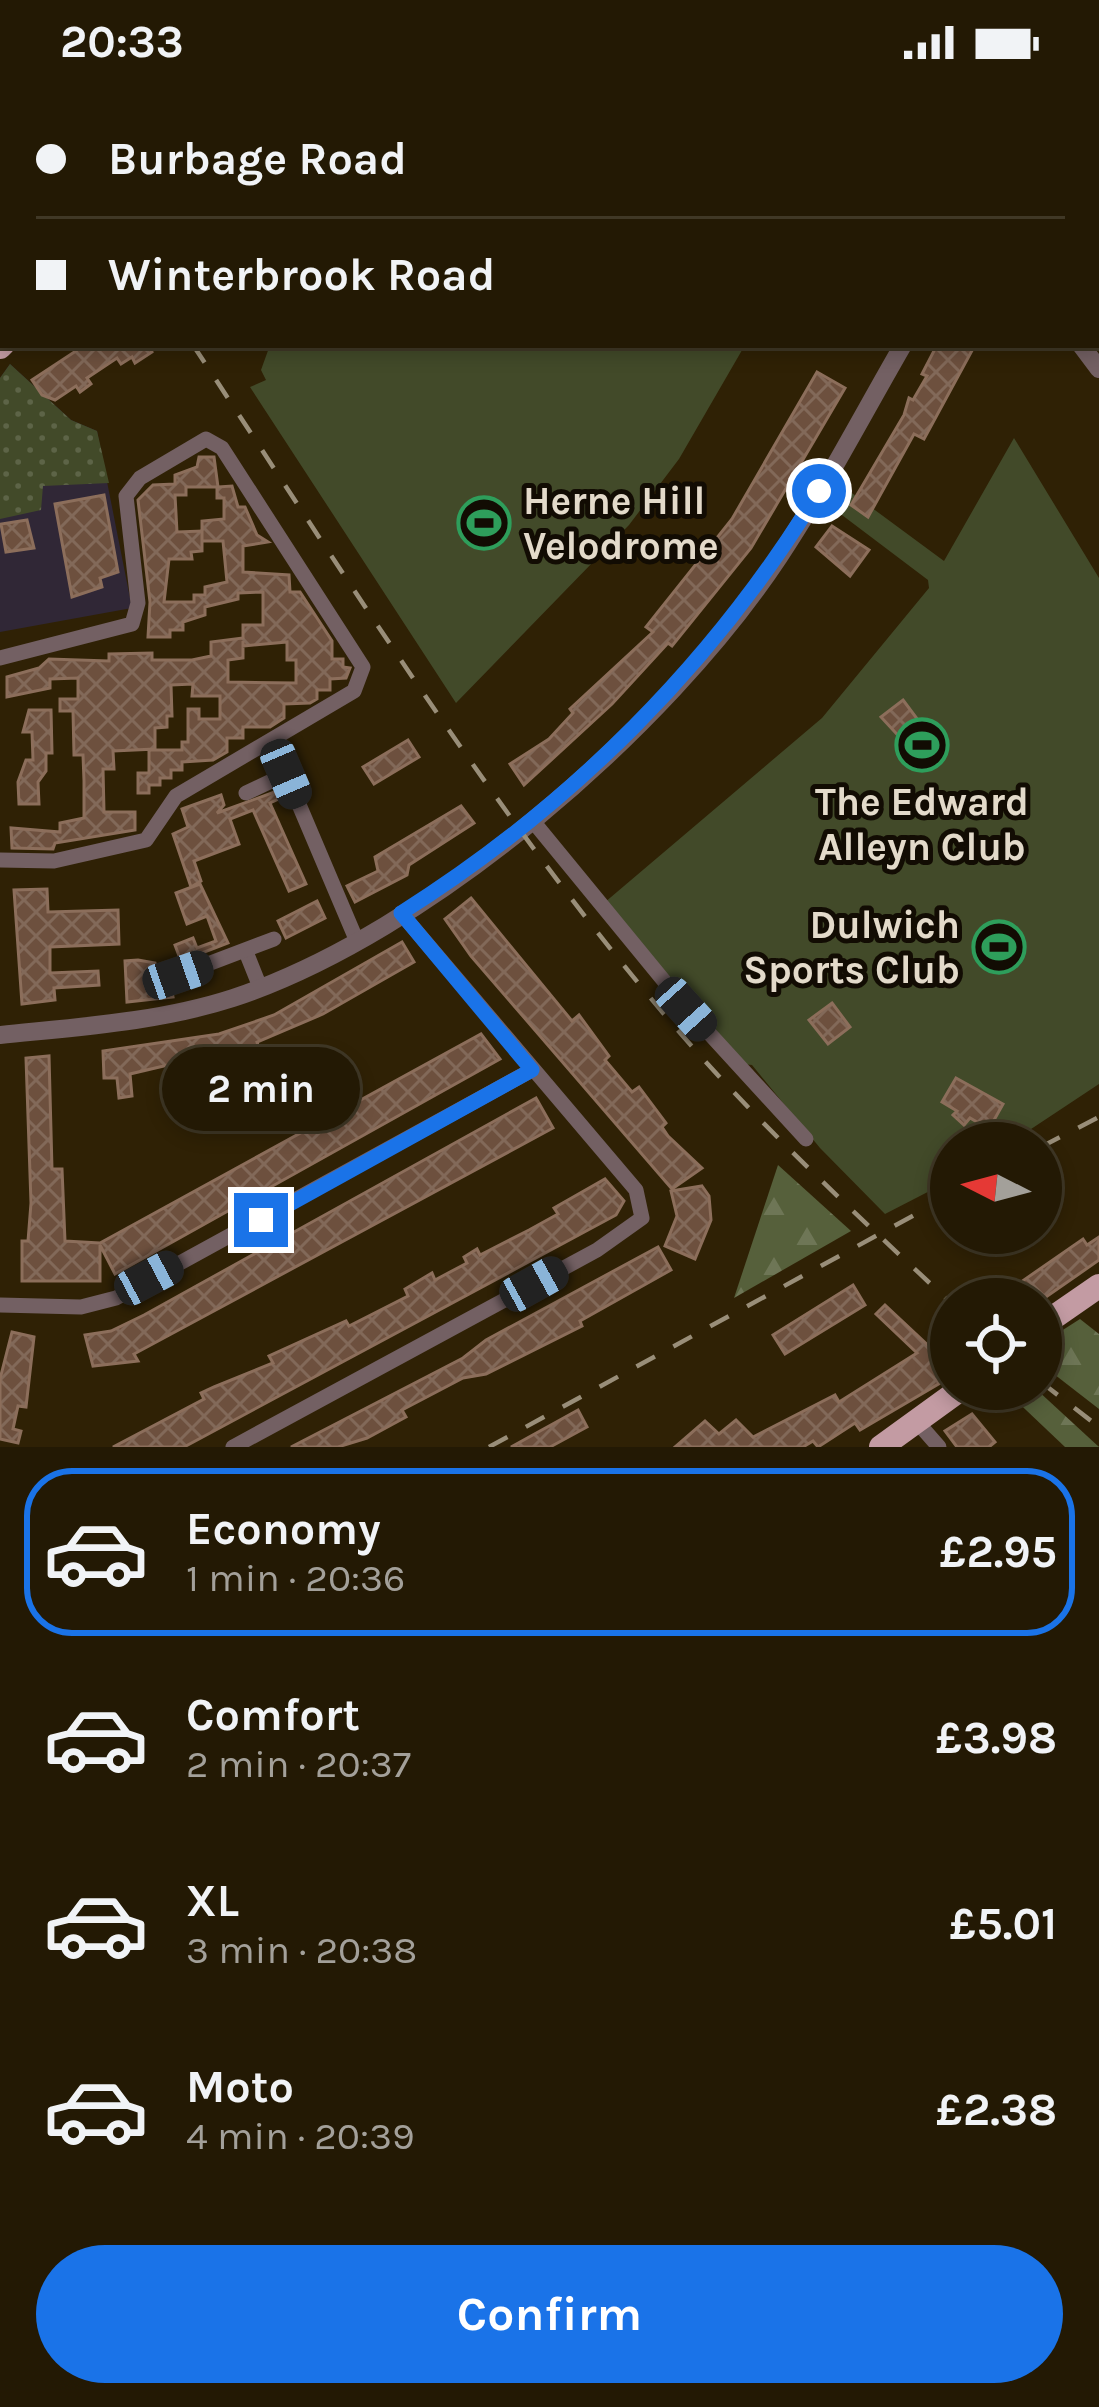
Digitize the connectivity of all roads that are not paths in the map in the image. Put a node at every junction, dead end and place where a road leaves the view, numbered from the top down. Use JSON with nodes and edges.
{"nodes":[{"id":1,"x":901,"y":348,"type":"edge"},
{"id":2,"x":0,"y":658,"type":"edge"},
{"id":3,"x":246,"y":793,"type":"dead end"},
{"id":4,"x":532,"y":820,"type":"junction"},
{"id":5,"x":0,"y":860,"type":"edge"},
{"id":6,"x":401,"y":913,"type":"junction"},
{"id":7,"x":274,"y":939,"type":"dead end"},
{"id":8,"x":356,"y":939,"type":"junction"},
{"id":9,"x":246,"y":952,"type":"junction"},
{"id":10,"x":178,"y":975,"type":"dead end"},
{"id":11,"x":260,"y":988,"type":"junction"},
{"id":12,"x":0,"y":1035,"type":"edge"},
{"id":13,"x":532,"y":1070,"type":"junction"},
{"id":14,"x":806,"y":1139,"type":"dead end"},
{"id":15,"x":1099,"y":1286,"type":"edge"},
{"id":16,"x":0,"y":1305,"type":"edge"},
{"id":17,"x":1062,"y":1312,"type":"edge"},
{"id":18,"x":934,"y":1410,"type":"edge"},
{"id":19,"x":918,"y":1423,"type":"junction"},
{"id":20,"x":233,"y":1447,"type":"edge"},
{"id":21,"x":881,"y":1447,"type":"edge"},
{"id":22,"x":939,"y":1447,"type":"edge"}],
"edges":[{"from":1,"to":4,"type":"street"},
{"from":2,"to":5,"type":"street"},
{"from":3,"to":8,"type":"street"},
{"from":4,"to":6,"type":"street"},
{"from":4,"to":14,"type":"street"},
{"from":6,"to":8,"type":"street"},
{"from":6,"to":13,"type":"street"},
{"from":7,"to":9,"type":"street"},
{"from":8,"to":11,"type":"street"},
{"from":9,"to":10,"type":"street"},
{"from":9,"to":11,"type":"street"},
{"from":11,"to":12,"type":"street"},
{"from":13,"to":16,"type":"street"},
{"from":13,"to":20,"type":"street"},
{"from":15,"to":17,"type":"main road"},
{"from":18,"to":19,"type":"main road"},
{"from":19,"to":21,"type":"main road"},
{"from":19,"to":22,"type":"street"}]}
